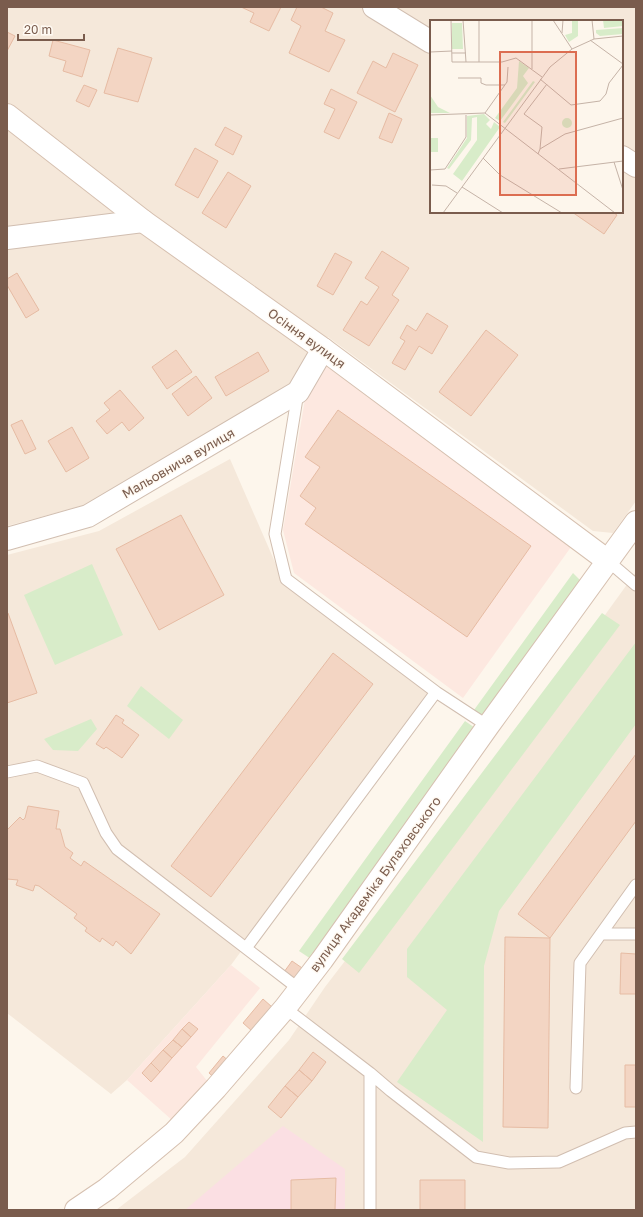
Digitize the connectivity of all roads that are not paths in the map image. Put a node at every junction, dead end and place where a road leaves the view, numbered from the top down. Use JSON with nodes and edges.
{"nodes":[{"id":1,"x":374,"y":7,"type":"edge"},
{"id":2,"x":430,"y":41,"type":"edge"},
{"id":3,"x":7,"y":116,"type":"edge"},
{"id":4,"x":623,"y":158,"type":"edge"},
{"id":5,"x":636,"y":166,"type":"edge"},
{"id":6,"x":143,"y":221,"type":"junction"},
{"id":7,"x":7,"y":238,"type":"edge"},
{"id":8,"x":322,"y":349,"type":"junction"},
{"id":9,"x":298,"y":392,"type":"junction"},
{"id":10,"x":636,"y":522,"type":"edge"},
{"id":11,"x":7,"y":539,"type":"edge"},
{"id":12,"x":608,"y":561,"type":"junction"},
{"id":13,"x":636,"y":585,"type":"edge"},
{"id":14,"x":436,"y":692,"type":"junction"},
{"id":15,"x":488,"y":726,"type":"junction"},
{"id":16,"x":7,"y":772,"type":"edge"},
{"id":17,"x":636,"y":885,"type":"edge"},
{"id":18,"x":601,"y":934,"type":"junction"},
{"id":19,"x":636,"y":934,"type":"edge"},
{"id":20,"x":246,"y":948,"type":"junction"},
{"id":21,"x":299,"y":989,"type":"junction"},
{"id":22,"x":285,"y":1008,"type":"junction"},
{"id":23,"x":370,"y":1073,"type":"junction"},
{"id":24,"x":576,"y":1088,"type":"dead end"},
{"id":25,"x":636,"y":1132,"type":"edge"},
{"id":26,"x":76,"y":1210,"type":"edge"},
{"id":27,"x":370,"y":1210,"type":"edge"}],
"edges":[{"from":1,"to":2,"type":"street"},
{"from":3,"to":6,"type":"street","name":"Осіння вулиця"},
{"from":4,"to":5,"type":"street"},
{"from":6,"to":7,"type":"street"},
{"from":6,"to":8,"type":"street","name":"Осіння вулиця"},
{"from":8,"to":9,"type":"street"},
{"from":8,"to":12,"type":"street","name":"Осіння вулиця"},
{"from":9,"to":11,"type":"street","name":"Мальовнича вулиця"},
{"from":9,"to":14,"type":"lane"},
{"from":10,"to":12,"type":"street","name":"вулиця Академіка Булаховського"},
{"from":12,"to":13,"type":"lane"},
{"from":12,"to":15,"type":"street","name":"вулиця Академіка Булаховського"},
{"from":14,"to":15,"type":"lane"},
{"from":14,"to":20,"type":"lane"},
{"from":15,"to":21,"type":"street","name":"вулиця Академіка Булаховського"},
{"from":16,"to":20,"type":"lane"},
{"from":17,"to":18,"type":"lane"},
{"from":18,"to":19,"type":"lane"},
{"from":18,"to":24,"type":"lane"},
{"from":20,"to":21,"type":"lane"},
{"from":21,"to":22,"type":"street","name":"вулиця Академіка Булаховського"},
{"from":22,"to":23,"type":"lane"},
{"from":22,"to":26,"type":"street","name":"вулиця Академіка Булаховського"},
{"from":23,"to":25,"type":"lane"},
{"from":23,"to":27,"type":"lane"}]}
